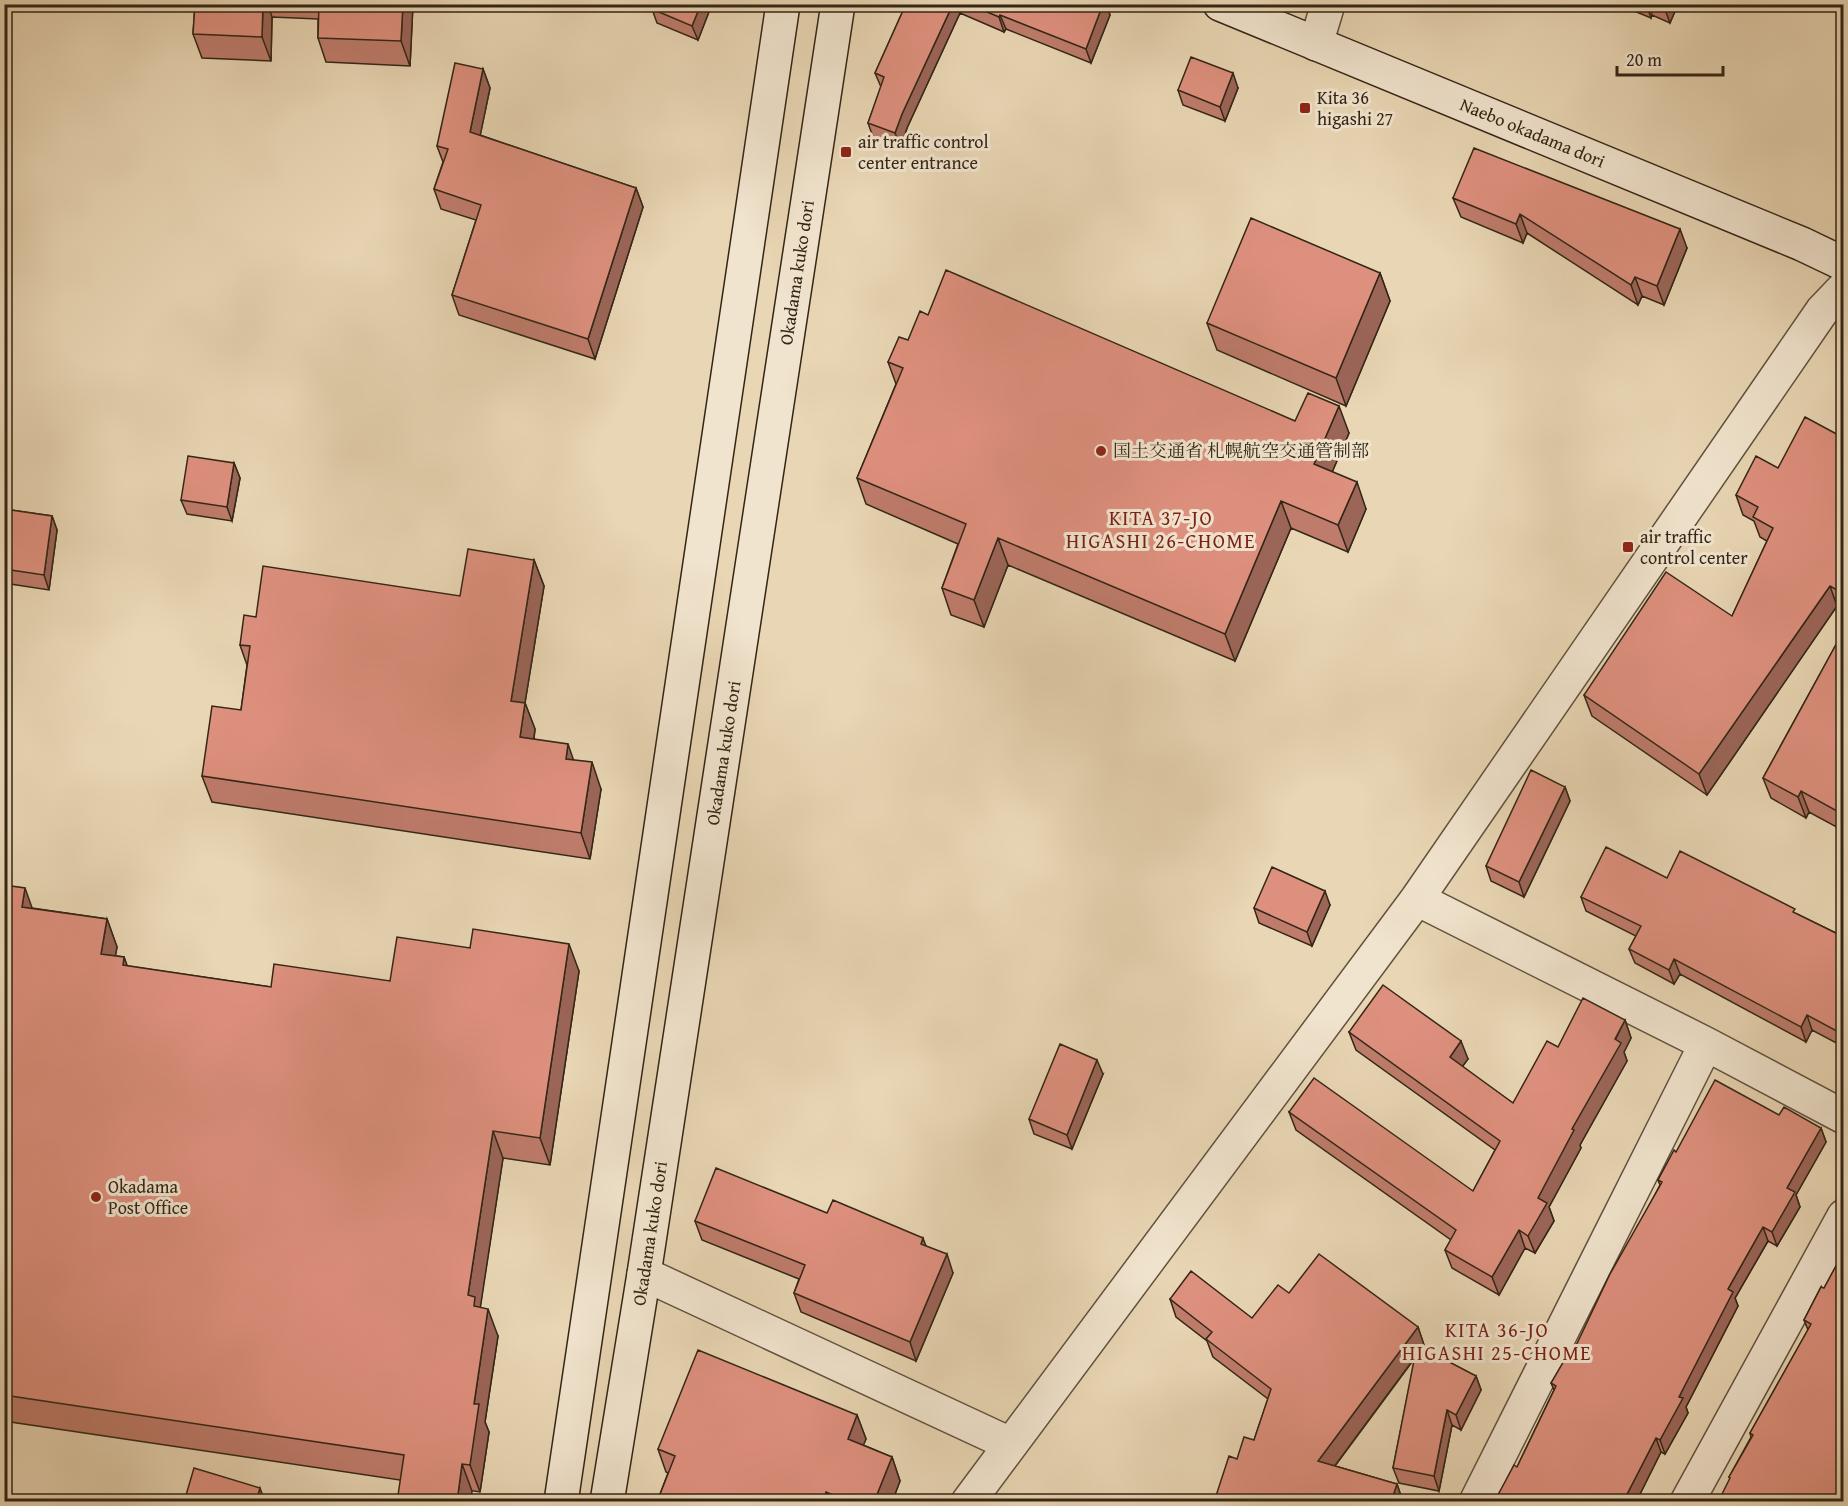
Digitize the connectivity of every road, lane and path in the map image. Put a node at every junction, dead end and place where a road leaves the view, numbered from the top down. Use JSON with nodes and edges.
{"nodes":[{"id":1,"x":783,"y":4,"type":"edge"},
{"id":2,"x":838,"y":4,"type":"edge"},
{"id":3,"x":1220,"y":4,"type":"edge"},
{"id":4,"x":1328,"y":4,"type":"edge"},
{"id":5,"x":1316,"y":44,"type":"junction"},
{"id":6,"x":1844,"y":264,"type":"edge"},
{"id":7,"x":1844,"y":288,"type":"edge"},
{"id":8,"x":1417,"y":899,"type":"junction"},
{"id":9,"x":1706,"y":1044,"type":"junction"},
{"id":10,"x":1844,"y":1117,"type":"edge"},
{"id":11,"x":1844,"y":1216,"type":"edge"},
{"id":12,"x":644,"y":1274,"type":"junction"},
{"id":13,"x":1010,"y":1444,"type":"junction"},
{"id":14,"x":561,"y":1502,"type":"edge"},
{"id":15,"x":607,"y":1502,"type":"edge"},
{"id":16,"x":968,"y":1502,"type":"edge"},
{"id":17,"x":1476,"y":1502,"type":"edge"},
{"id":18,"x":1687,"y":1502,"type":"edge"}],
"edges":[{"from":1,"to":14,"type":"main road"},
{"from":2,"to":12,"type":"main road","name":"Okadama kuko dori"},
{"from":3,"to":5,"type":"main road","name":"Naebo okadama dori"},
{"from":4,"to":5,"type":"main road"},
{"from":5,"to":6,"type":"main road","name":"Naebo okadama dori"},
{"from":7,"to":8,"type":"main road"},
{"from":8,"to":9,"type":"main road"},
{"from":8,"to":13,"type":"main road"},
{"from":9,"to":10,"type":"main road"},
{"from":9,"to":17,"type":"main road"},
{"from":11,"to":18,"type":"main road"},
{"from":12,"to":13,"type":"main road"},
{"from":12,"to":15,"type":"main road","name":"Okadama kuko dori"},
{"from":13,"to":16,"type":"main road"}]}
